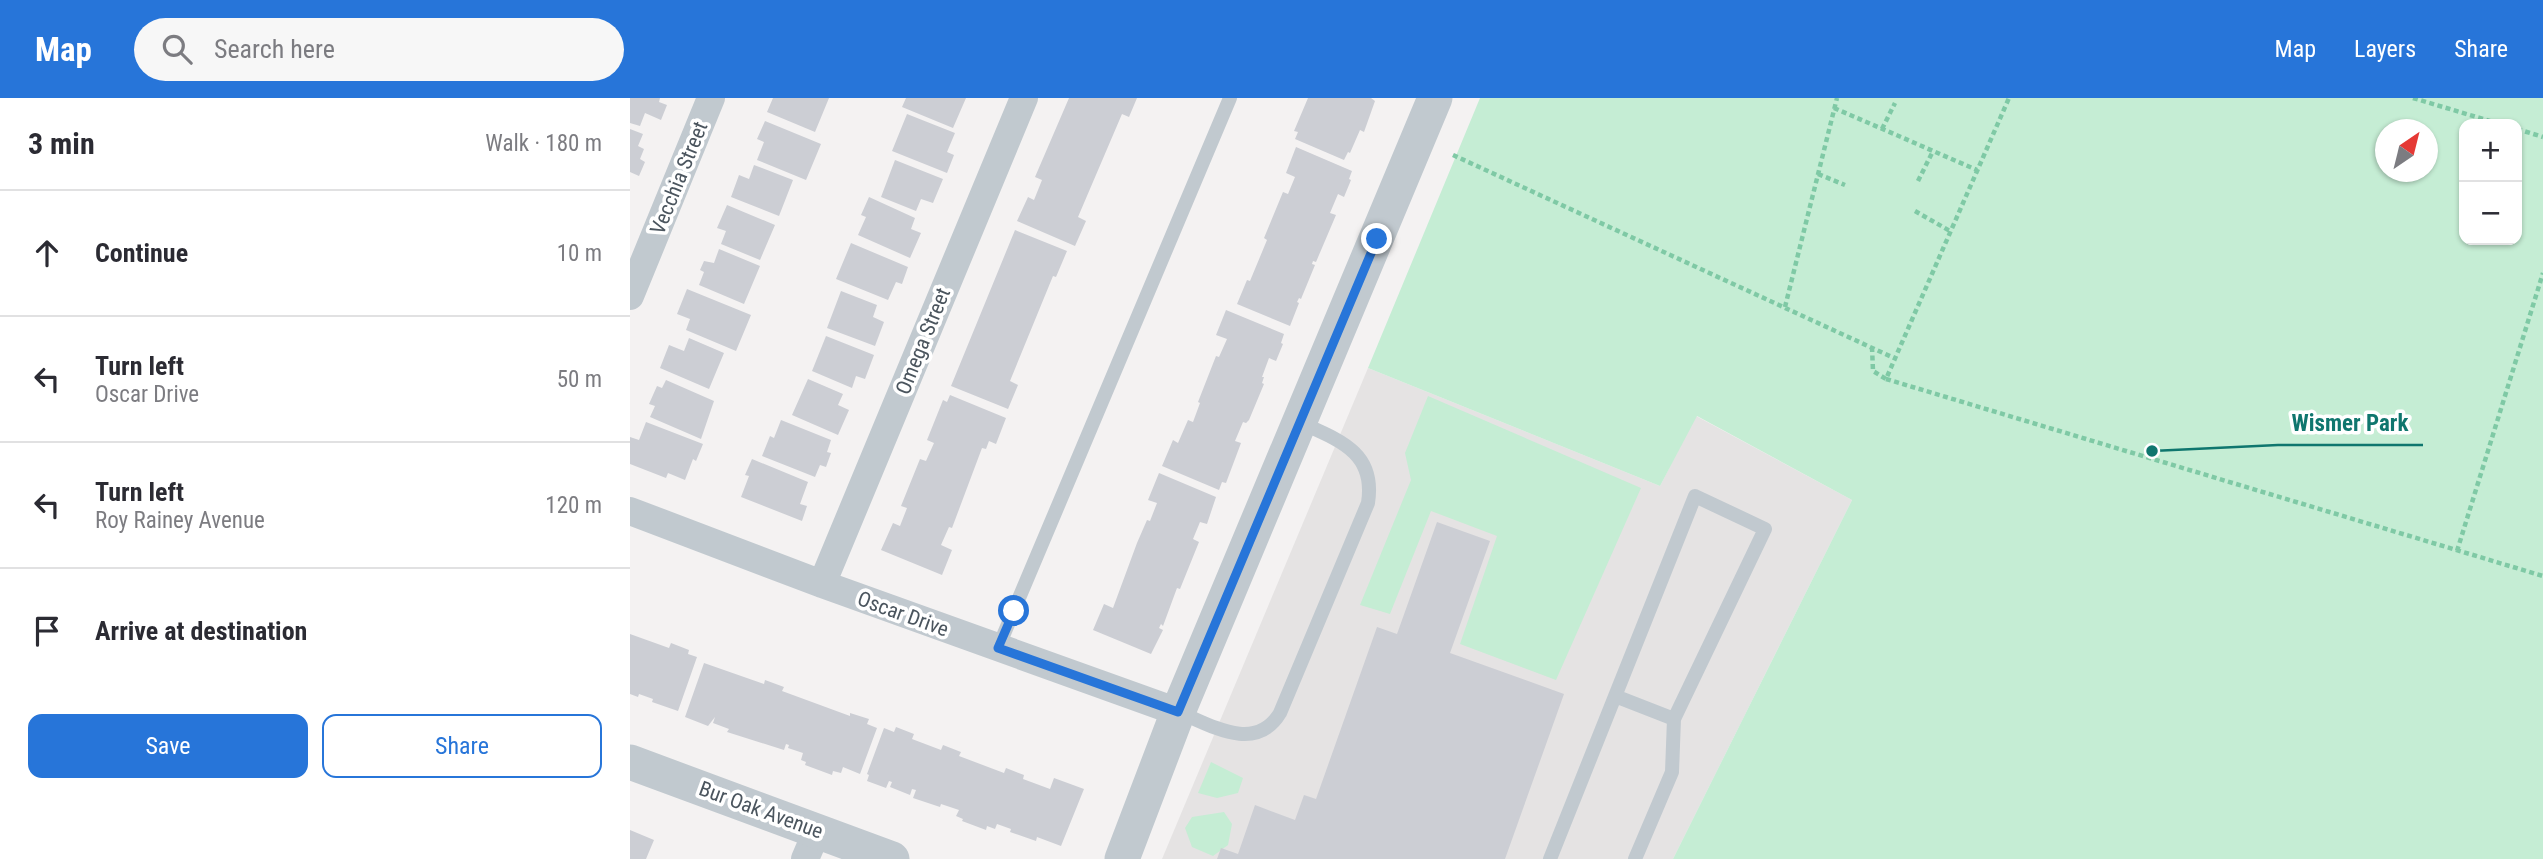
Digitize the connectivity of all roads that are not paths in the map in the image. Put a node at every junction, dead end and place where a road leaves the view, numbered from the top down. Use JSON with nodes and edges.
{"nodes":[{"id":1,"x":711,"y":98,"type":"edge"},
{"id":2,"x":1024,"y":98,"type":"edge"},
{"id":3,"x":1230,"y":98,"type":"edge"},
{"id":4,"x":1436,"y":98,"type":"edge"},
{"id":5,"x":630,"y":296,"type":"edge"},
{"id":6,"x":1300,"y":422,"type":"junction"},
{"id":7,"x":630,"y":511,"type":"edge"},
{"id":8,"x":822,"y":584,"type":"junction"},
{"id":9,"x":998,"y":648,"type":"junction"},
{"id":10,"x":1615,"y":696,"type":"junction"},
{"id":11,"x":1178,"y":712,"type":"junction"},
{"id":12,"x":1674,"y":719,"type":"junction"},
{"id":13,"x":630,"y":762,"type":"edge"},
{"id":14,"x":811,"y":845,"type":"edge"},
{"id":15,"x":892,"y":859,"type":"edge"},
{"id":16,"x":1122,"y":859,"type":"edge"},
{"id":17,"x":1550,"y":859,"type":"edge"},
{"id":18,"x":1635,"y":859,"type":"edge"}],
"edges":[{"from":1,"to":5,"type":"street","name":"Vecchia Street"},
{"from":2,"to":8,"type":"street","name":"Omega Street"},
{"from":3,"to":9,"type":"lane"},
{"from":4,"to":6,"type":"street"},
{"from":6,"to":11,"type":"street"},
{"from":6,"to":11,"type":"lane"},
{"from":7,"to":8,"type":"street","name":"Oscar Drive"},
{"from":8,"to":9,"type":"street","name":"Oscar Drive"},
{"from":9,"to":11,"type":"street","name":"Oscar Drive"},
{"from":10,"to":12,"type":"lane"},
{"from":10,"to":12,"type":"lane"},
{"from":10,"to":17,"type":"lane"},
{"from":11,"to":16,"type":"street"},
{"from":12,"to":18,"type":"lane"},
{"from":13,"to":14,"type":"street","name":"Bur Oak Avenue"},
{"from":14,"to":15,"type":"street","name":"Bur Oak Avenue"}]}
